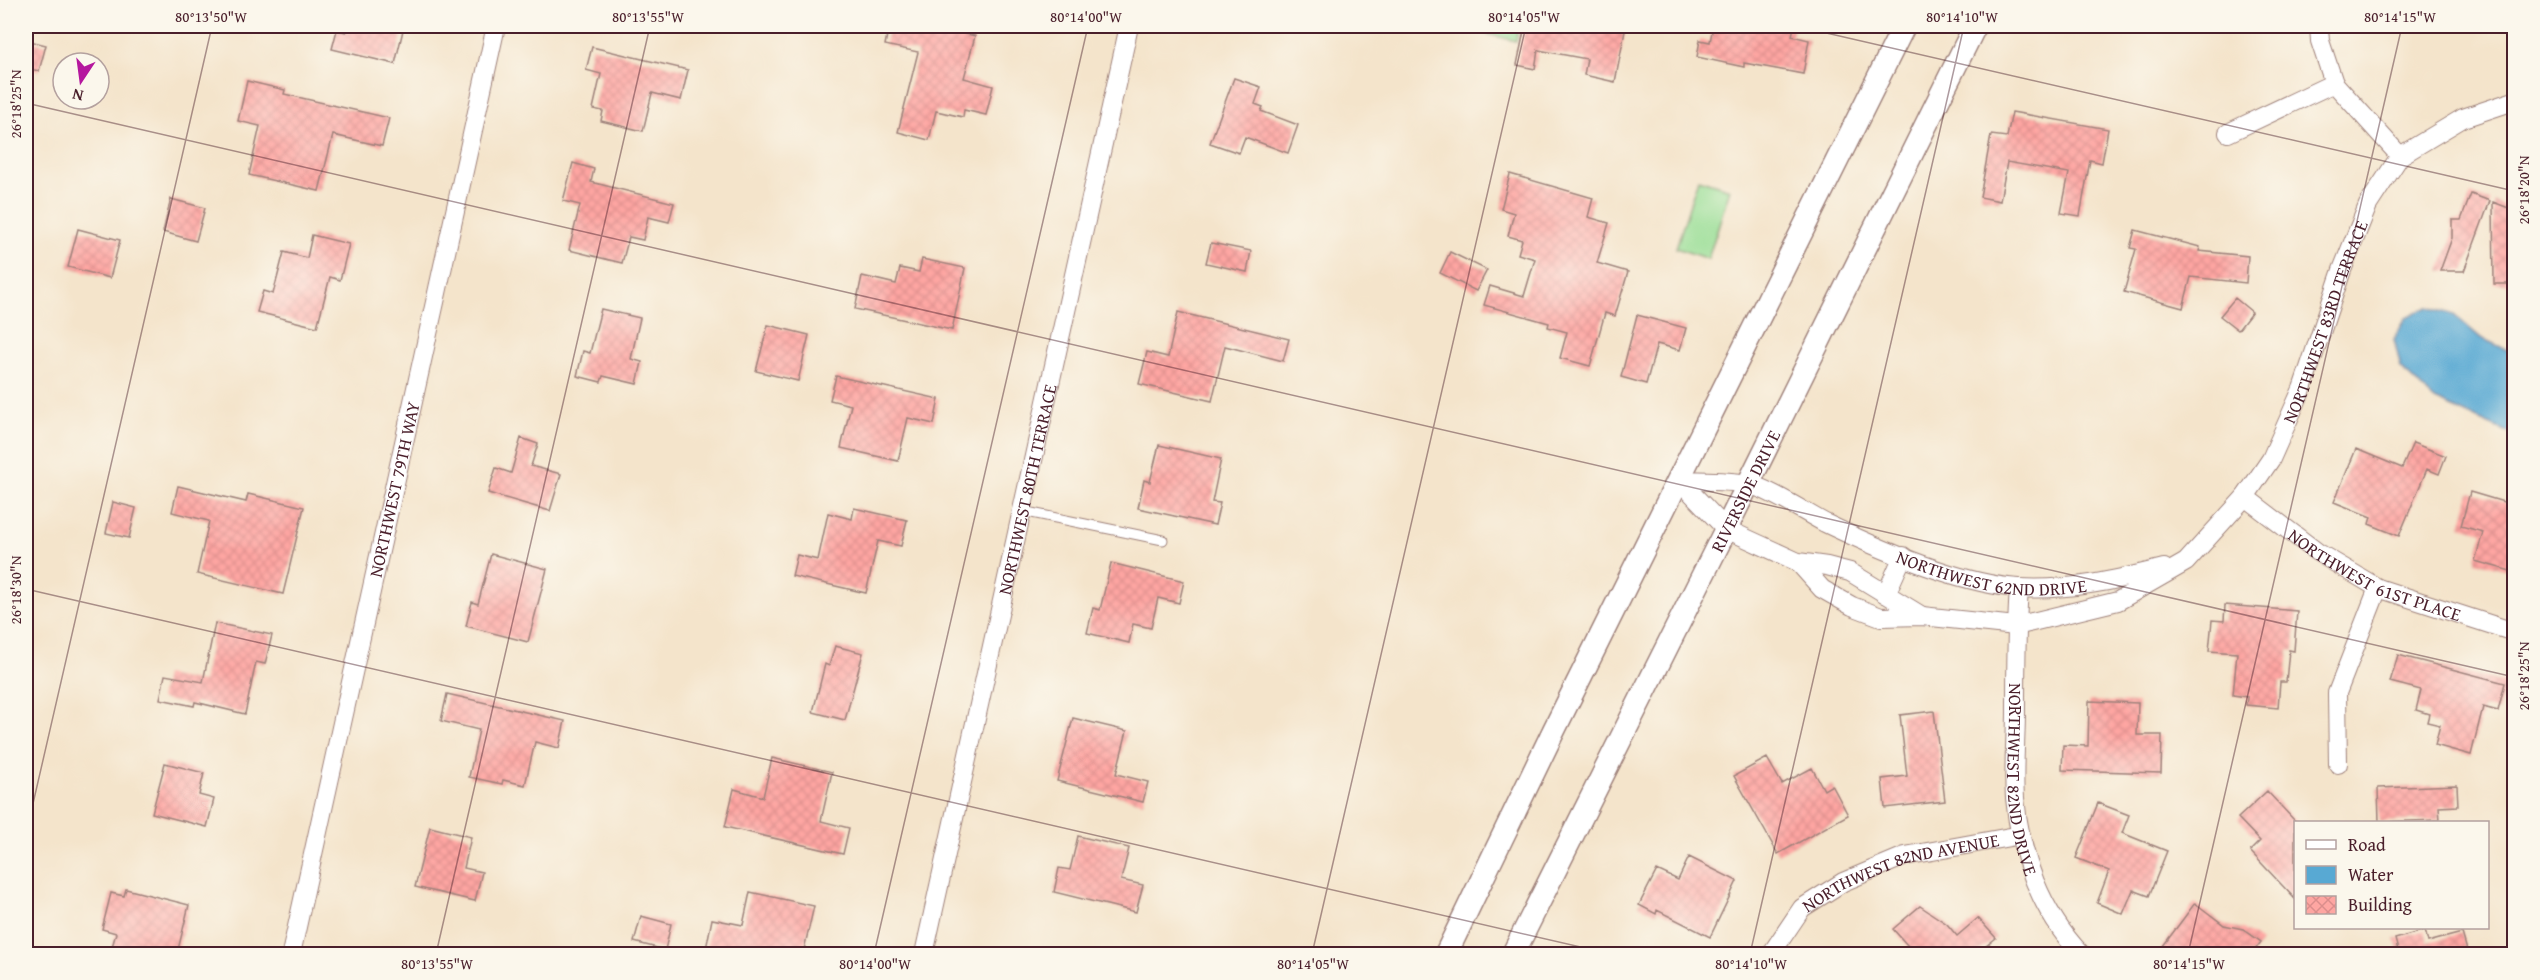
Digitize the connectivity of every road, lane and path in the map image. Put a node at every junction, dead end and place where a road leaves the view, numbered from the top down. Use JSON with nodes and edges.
{"nodes":[{"id":1,"x":496,"y":26,"type":"edge"},
{"id":2,"x":1129,"y":26,"type":"edge"},
{"id":3,"x":1904,"y":26,"type":"edge"},
{"id":4,"x":1975,"y":26,"type":"edge"},
{"id":5,"x":2319,"y":26,"type":"edge"},
{"id":6,"x":2334,"y":83,"type":"junction"},
{"id":7,"x":2514,"y":101,"type":"edge"},
{"id":8,"x":2228,"y":133,"type":"dead end"},
{"id":9,"x":2400,"y":156,"type":"junction"},
{"id":10,"x":1679,"y":480,"type":"junction"},
{"id":11,"x":1749,"y":484,"type":"junction"},
{"id":12,"x":2245,"y":497,"type":"junction"},
{"id":13,"x":1022,"y":511,"type":"junction"},
{"id":14,"x":1726,"y":529,"type":"junction"},
{"id":15,"x":1163,"y":540,"type":"dead end"},
{"id":16,"x":1903,"y":556,"type":"junction"},
{"id":17,"x":1798,"y":562,"type":"junction"},
{"id":18,"x":2186,"y":562,"type":"junction"},
{"id":19,"x":2019,"y":588,"type":"junction"},
{"id":20,"x":2378,"y":588,"type":"junction"},
{"id":21,"x":1887,"y":594,"type":"junction"},
{"id":22,"x":1922,"y":616,"type":"junction"},
{"id":23,"x":2016,"y":626,"type":"junction"},
{"id":24,"x":2514,"y":632,"type":"edge"},
{"id":25,"x":2338,"y":764,"type":"dead end"},
{"id":26,"x":2021,"y":836,"type":"junction"},
{"id":27,"x":291,"y":954,"type":"edge"},
{"id":28,"x":924,"y":954,"type":"edge"},
{"id":29,"x":1446,"y":954,"type":"edge"},
{"id":30,"x":1513,"y":954,"type":"edge"},
{"id":31,"x":1771,"y":954,"type":"edge"},
{"id":32,"x":2081,"y":954,"type":"edge"}],
"edges":[{"from":1,"to":27,"type":"street","name":"NORTHWEST 79TH WAY"},
{"from":2,"to":13,"type":"street","name":"NORTHWEST 80TH TERRACE"},
{"from":3,"to":10,"type":"street"},
{"from":4,"to":11,"type":"street","name":"RIVERSIDE DRIVE"},
{"from":5,"to":6,"type":"street"},
{"from":6,"to":8,"type":"street"},
{"from":6,"to":9,"type":"street"},
{"from":7,"to":9,"type":"street"},
{"from":9,"to":12,"type":"street","name":"NORTHWEST 83RD TERRACE"},
{"from":10,"to":11,"type":"street","name":"NORTHWEST 62ND DRIVE"},
{"from":10,"to":14,"type":"street","name":"NORTHWEST 62ND DRIVE"},
{"from":10,"to":29,"type":"street"},
{"from":11,"to":14,"type":"street","name":"RIVERSIDE DRIVE"},
{"from":11,"to":16,"type":"street","name":"NORTHWEST 62ND DRIVE"},
{"from":12,"to":18,"type":"street","name":"NORTHWEST 83RD TERRACE"},
{"from":12,"to":20,"type":"street","name":"NORTHWEST 61ST PLACE"},
{"from":13,"to":15,"type":"lane"},
{"from":13,"to":28,"type":"street","name":"NORTHWEST 80TH TERRACE"},
{"from":14,"to":17,"type":"street","name":"NORTHWEST 62ND DRIVE"},
{"from":14,"to":30,"type":"street","name":"RIVERSIDE DRIVE"},
{"from":16,"to":19,"type":"street","name":"NORTHWEST 62ND DRIVE"},
{"from":16,"to":21,"type":"street"},
{"from":17,"to":21,"type":"street","name":"NORTHWEST 62ND DRIVE"},
{"from":17,"to":22,"type":"street","name":"NORTHWEST 62ND DRIVE"},
{"from":18,"to":19,"type":"street","name":"NORTHWEST 62ND DRIVE"},
{"from":18,"to":23,"type":"street","name":"NORTHWEST 62ND DRIVE"},
{"from":19,"to":23,"type":"street","name":"NORTHWEST 82ND DRIVE"},
{"from":20,"to":24,"type":"street","name":"NORTHWEST 61ST PLACE"},
{"from":20,"to":25,"type":"street"},
{"from":21,"to":22,"type":"street","name":"NORTHWEST 62ND DRIVE"},
{"from":22,"to":23,"type":"street","name":"NORTHWEST 62ND DRIVE"},
{"from":23,"to":26,"type":"street","name":"NORTHWEST 82ND DRIVE"},
{"from":26,"to":31,"type":"street","name":"NORTHWEST 82ND AVENUE"},
{"from":26,"to":32,"type":"street","name":"NORTHWEST 82ND DRIVE"}]}
